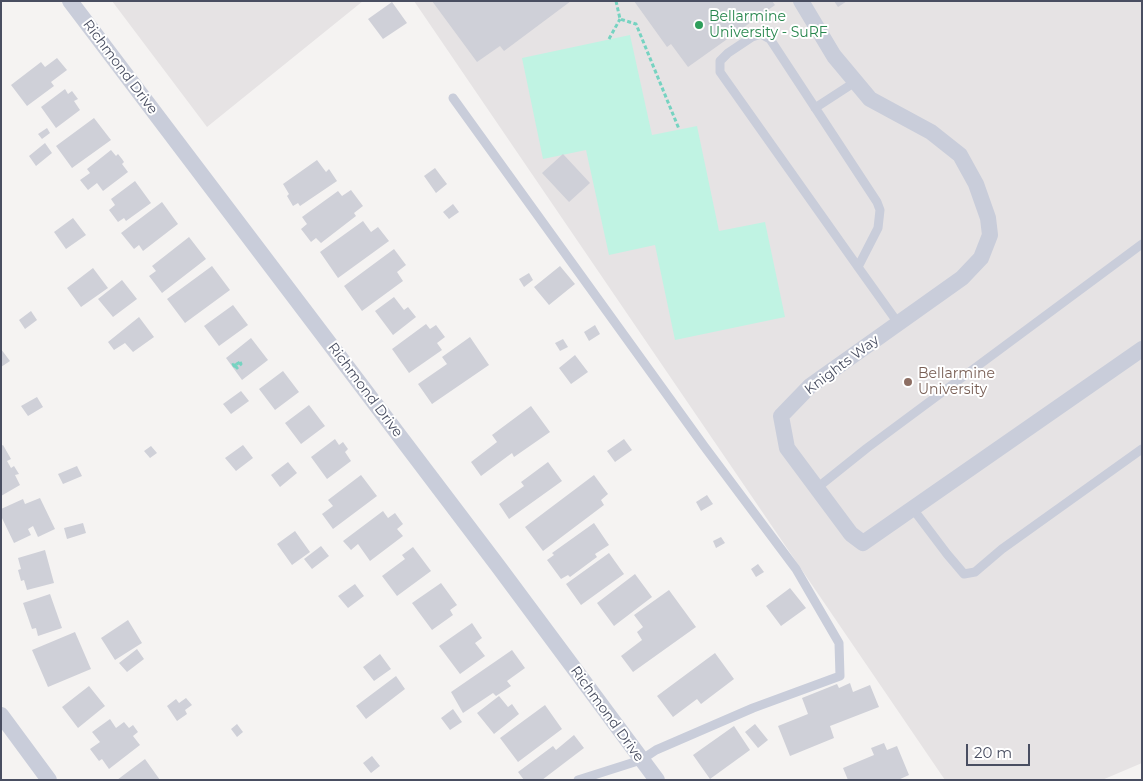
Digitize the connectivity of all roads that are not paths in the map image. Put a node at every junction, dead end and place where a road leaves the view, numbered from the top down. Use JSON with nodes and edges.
{"nodes":[{"id":1,"x":70,"y":1,"type":"edge"},
{"id":2,"x":801,"y":1,"type":"edge"},
{"id":3,"x":855,"y":82,"type":"junction"},
{"id":4,"x":453,"y":98,"type":"dead end"},
{"id":5,"x":815,"y":108,"type":"junction"},
{"id":6,"x":1142,"y":244,"type":"edge"},
{"id":7,"x":858,"y":267,"type":"junction"},
{"id":8,"x":898,"y":323,"type":"junction"},
{"id":9,"x":1142,"y":349,"type":"edge"},
{"id":10,"x":1142,"y":449,"type":"edge"},
{"id":11,"x":817,"y":488,"type":"junction"},
{"id":12,"x":913,"y":508,"type":"junction"},
{"id":13,"x":1,"y":715,"type":"edge"},
{"id":14,"x":641,"y":760,"type":"junction"},
{"id":15,"x":49,"y":780,"type":"edge"},
{"id":16,"x":578,"y":780,"type":"edge"},
{"id":17,"x":657,"y":780,"type":"edge"}],
"edges":[{"from":1,"to":14,"type":"street","name":"Richmond Drive"},
{"from":2,"to":3,"type":"street","name":"Knights Way"},
{"from":3,"to":5,"type":"lane"},
{"from":3,"to":8,"type":"street","name":"Knights Way"},
{"from":4,"to":14,"type":"lane"},
{"from":5,"to":7,"type":"lane"},
{"from":5,"to":7,"type":"lane"},
{"from":6,"to":11,"type":"lane"},
{"from":7,"to":8,"type":"lane"},
{"from":8,"to":11,"type":"street","name":"Knights Way"},
{"from":9,"to":12,"type":"street","name":"Knights Way"},
{"from":10,"to":12,"type":"lane"},
{"from":11,"to":12,"type":"street","name":"Knights Way"},
{"from":13,"to":15,"type":"street"},
{"from":14,"to":16,"type":"lane"},
{"from":14,"to":17,"type":"street","name":"Richmond Drive"}]}
